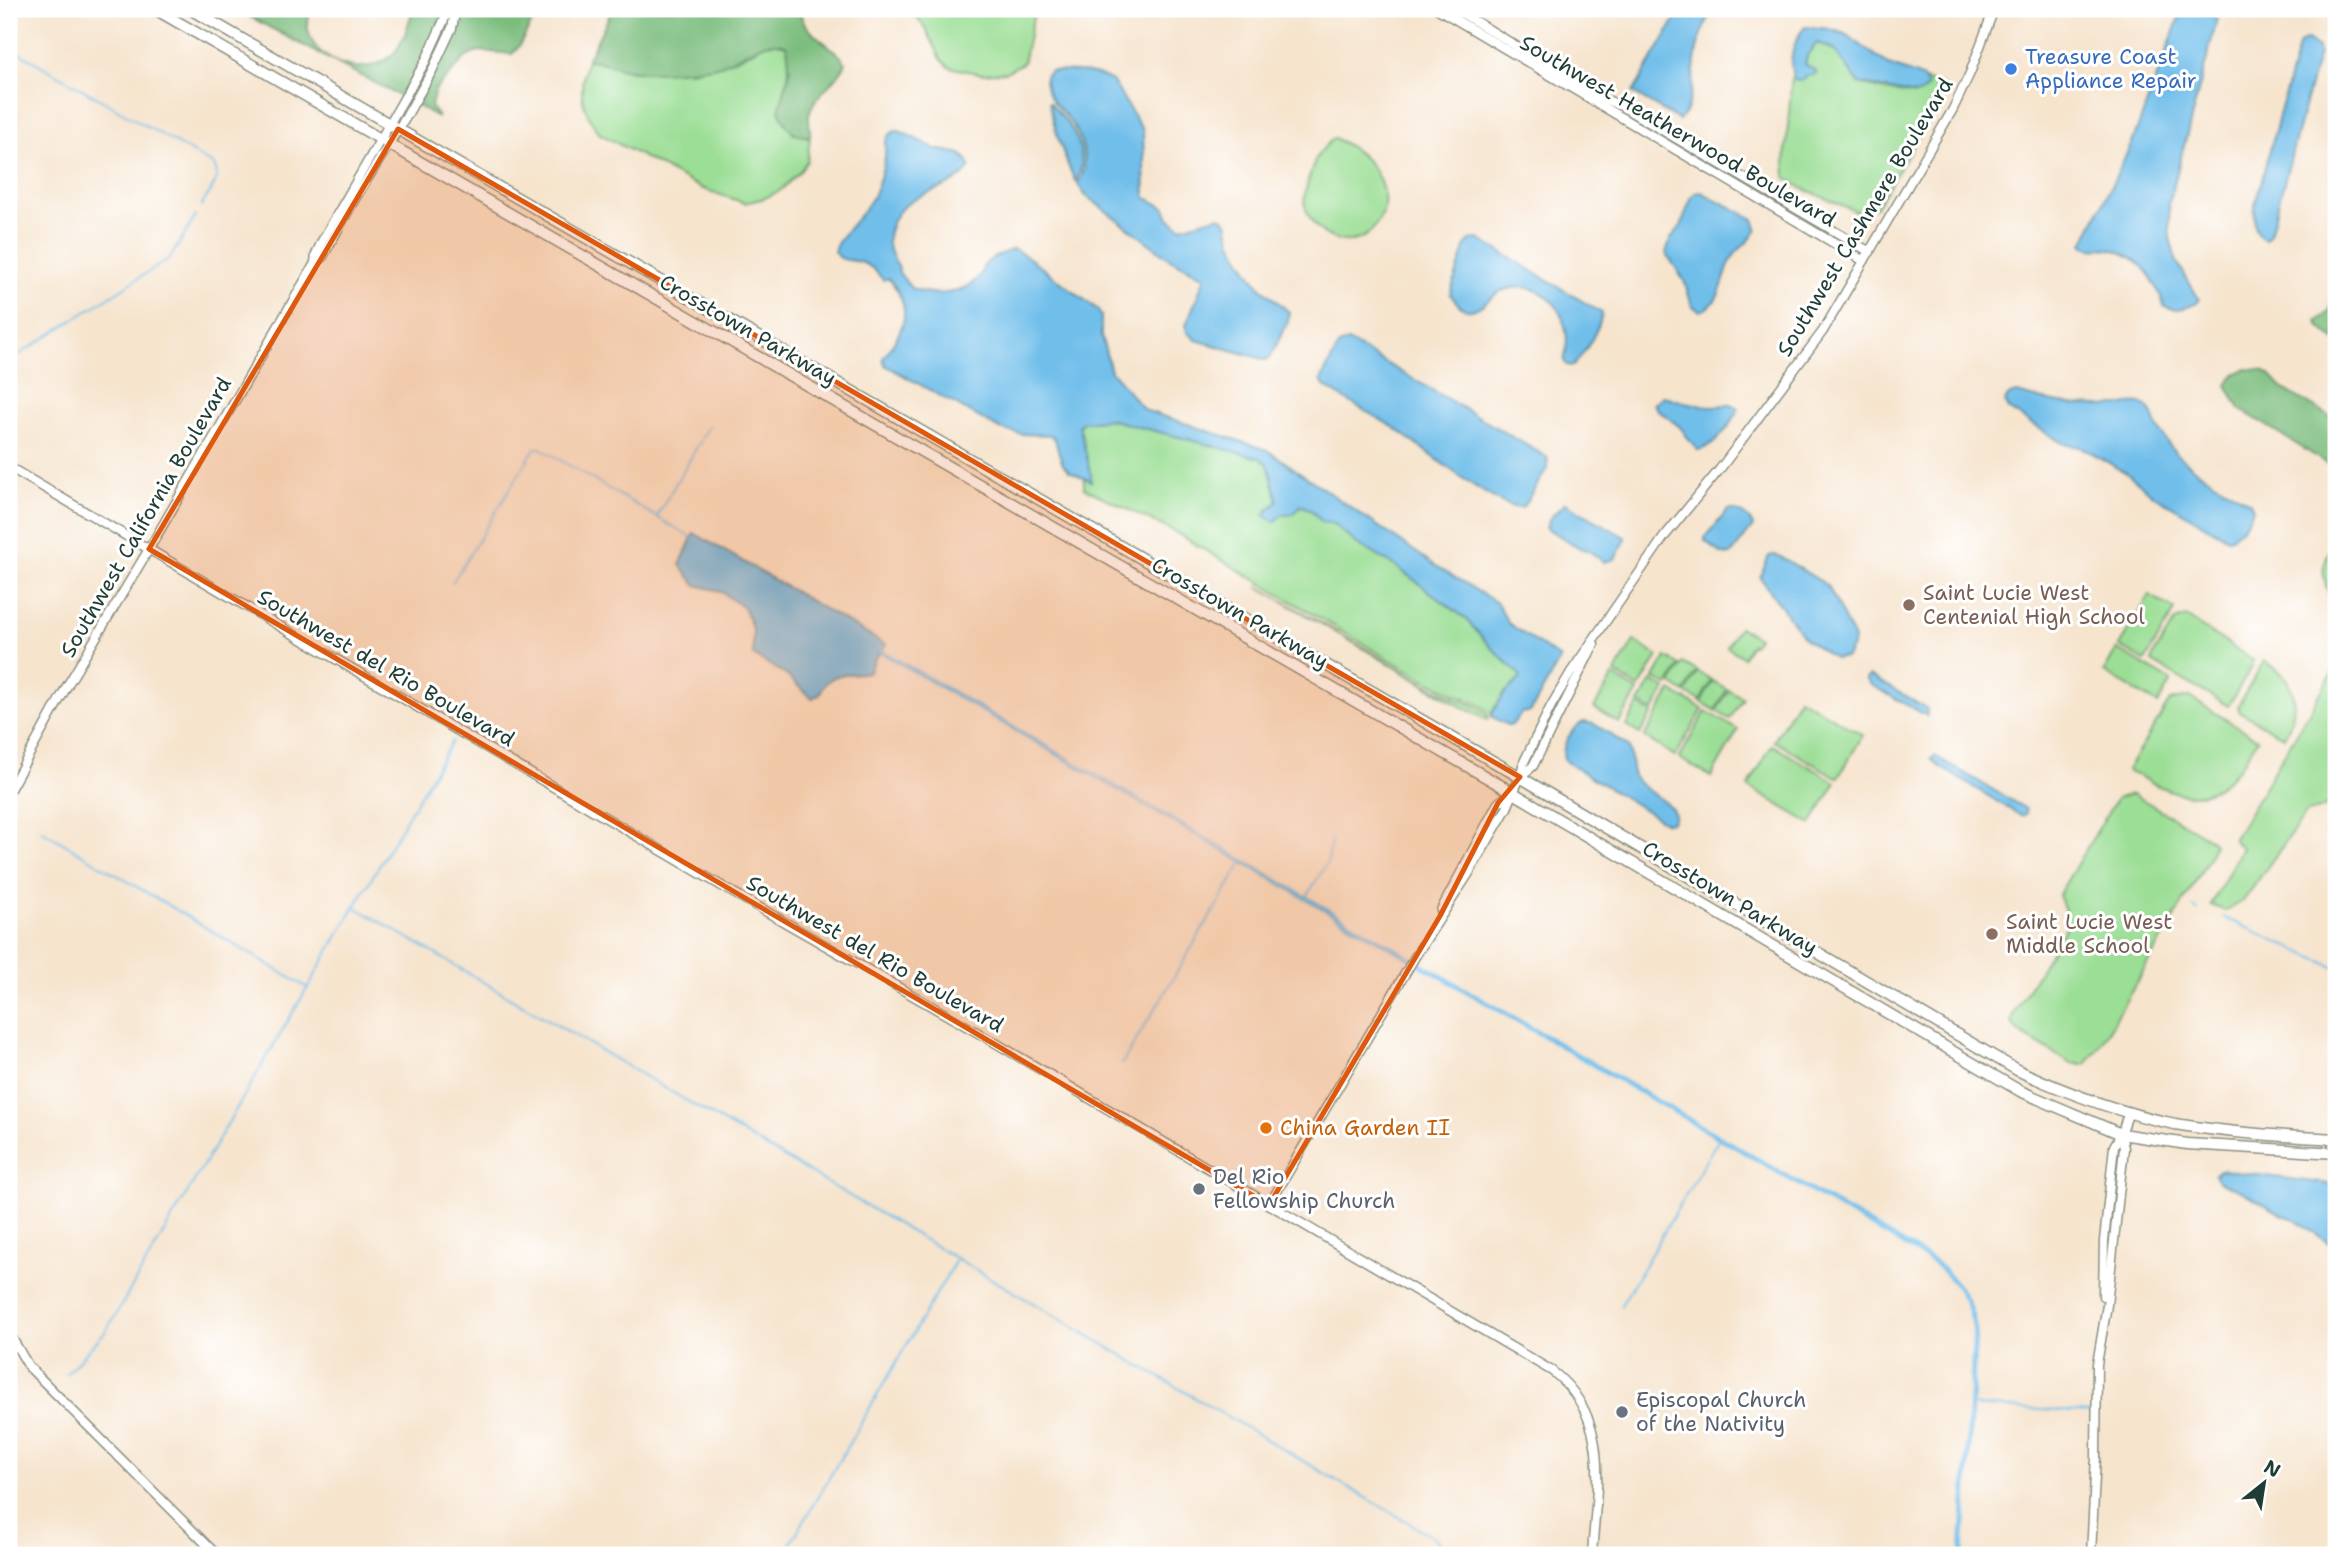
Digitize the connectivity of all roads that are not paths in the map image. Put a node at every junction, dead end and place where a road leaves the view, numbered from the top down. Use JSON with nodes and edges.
{"nodes":[{"id":1,"x":155,"y":9,"type":"edge"},
{"id":2,"x":190,"y":9,"type":"edge"},
{"id":3,"x":449,"y":9,"type":"edge"},
{"id":4,"x":456,"y":9,"type":"edge"},
{"id":5,"x":1438,"y":9,"type":"edge"},
{"id":6,"x":1455,"y":9,"type":"edge"},
{"id":7,"x":1994,"y":9,"type":"edge"},
{"id":8,"x":393,"y":127,"type":"junction"},
{"id":9,"x":384,"y":142,"type":"junction"},
{"id":10,"x":1870,"y":252,"type":"junction"},
{"id":11,"x":1864,"y":261,"type":"junction"},
{"id":12,"x":9,"y":467,"type":"edge"},
{"id":13,"x":149,"y":549,"type":"junction"},
{"id":14,"x":1520,"y":777,"type":"junction"},
{"id":15,"x":9,"y":791,"type":"edge"},
{"id":16,"x":1512,"y":792,"type":"junction"},
{"id":17,"x":2129,"y":1112,"type":"junction"},
{"id":18,"x":2121,"y":1134,"type":"junction"},
{"id":19,"x":2336,"y":1139,"type":"edge"},
{"id":20,"x":2336,"y":1153,"type":"edge"},
{"id":21,"x":1269,"y":1205,"type":"junction"},
{"id":22,"x":9,"y":1333,"type":"edge"},
{"id":23,"x":217,"y":1555,"type":"edge"},
{"id":24,"x":1592,"y":1555,"type":"edge"},
{"id":25,"x":2091,"y":1555,"type":"edge"}],
"edges":[{"from":1,"to":9,"type":"main road","name":"Crosstown Parkway"},
{"from":2,"to":8,"type":"main road","name":"Crosstown Parkway"},
{"from":3,"to":8,"type":"street","name":"Southwest California Boulevard"},
{"from":4,"to":8,"type":"street","name":"Southwest California Boulevard"},
{"from":5,"to":11,"type":"street","name":"Southwest Heatherwood Boulevard"},
{"from":6,"to":10,"type":"street","name":"Southwest Heatherwood Boulevard"},
{"from":7,"to":10,"type":"street","name":"Southwest Cashmere Boulevard"},
{"from":8,"to":9,"type":"street","name":"Southwest California Boulevard"},
{"from":8,"to":14,"type":"main road","name":"Crosstown Parkway"},
{"from":9,"to":13,"type":"street","name":"Southwest California Boulevard"},
{"from":9,"to":16,"type":"main road","name":"Crosstown Parkway"},
{"from":10,"to":11,"type":"street","name":"Southwest Cashmere Boulevard"},
{"from":11,"to":14,"type":"street","name":"Southwest Cashmere Boulevard"},
{"from":12,"to":13,"type":"street","name":"Southwest del Rio Boulevard"},
{"from":13,"to":15,"type":"street","name":"Southwest California Boulevard"},
{"from":13,"to":21,"type":"street","name":"Southwest del Rio Boulevard"},
{"from":14,"to":16,"type":"street","name":"Southwest Cashmere Boulevard"},
{"from":14,"to":17,"type":"main road","name":"Crosstown Parkway"},
{"from":16,"to":18,"type":"main road","name":"Crosstown Parkway"},
{"from":16,"to":21,"type":"street","name":"Southwest Cashmere Boulevard"},
{"from":17,"to":18,"type":"street"},
{"from":17,"to":19,"type":"main road","name":"Crosstown Parkway"},
{"from":18,"to":20,"type":"main road","name":"Crosstown Parkway"},
{"from":18,"to":25,"type":"street"},
{"from":21,"to":24,"type":"street","name":"Southwest del Rio Boulevard"},
{"from":22,"to":23,"type":"street"}]}
